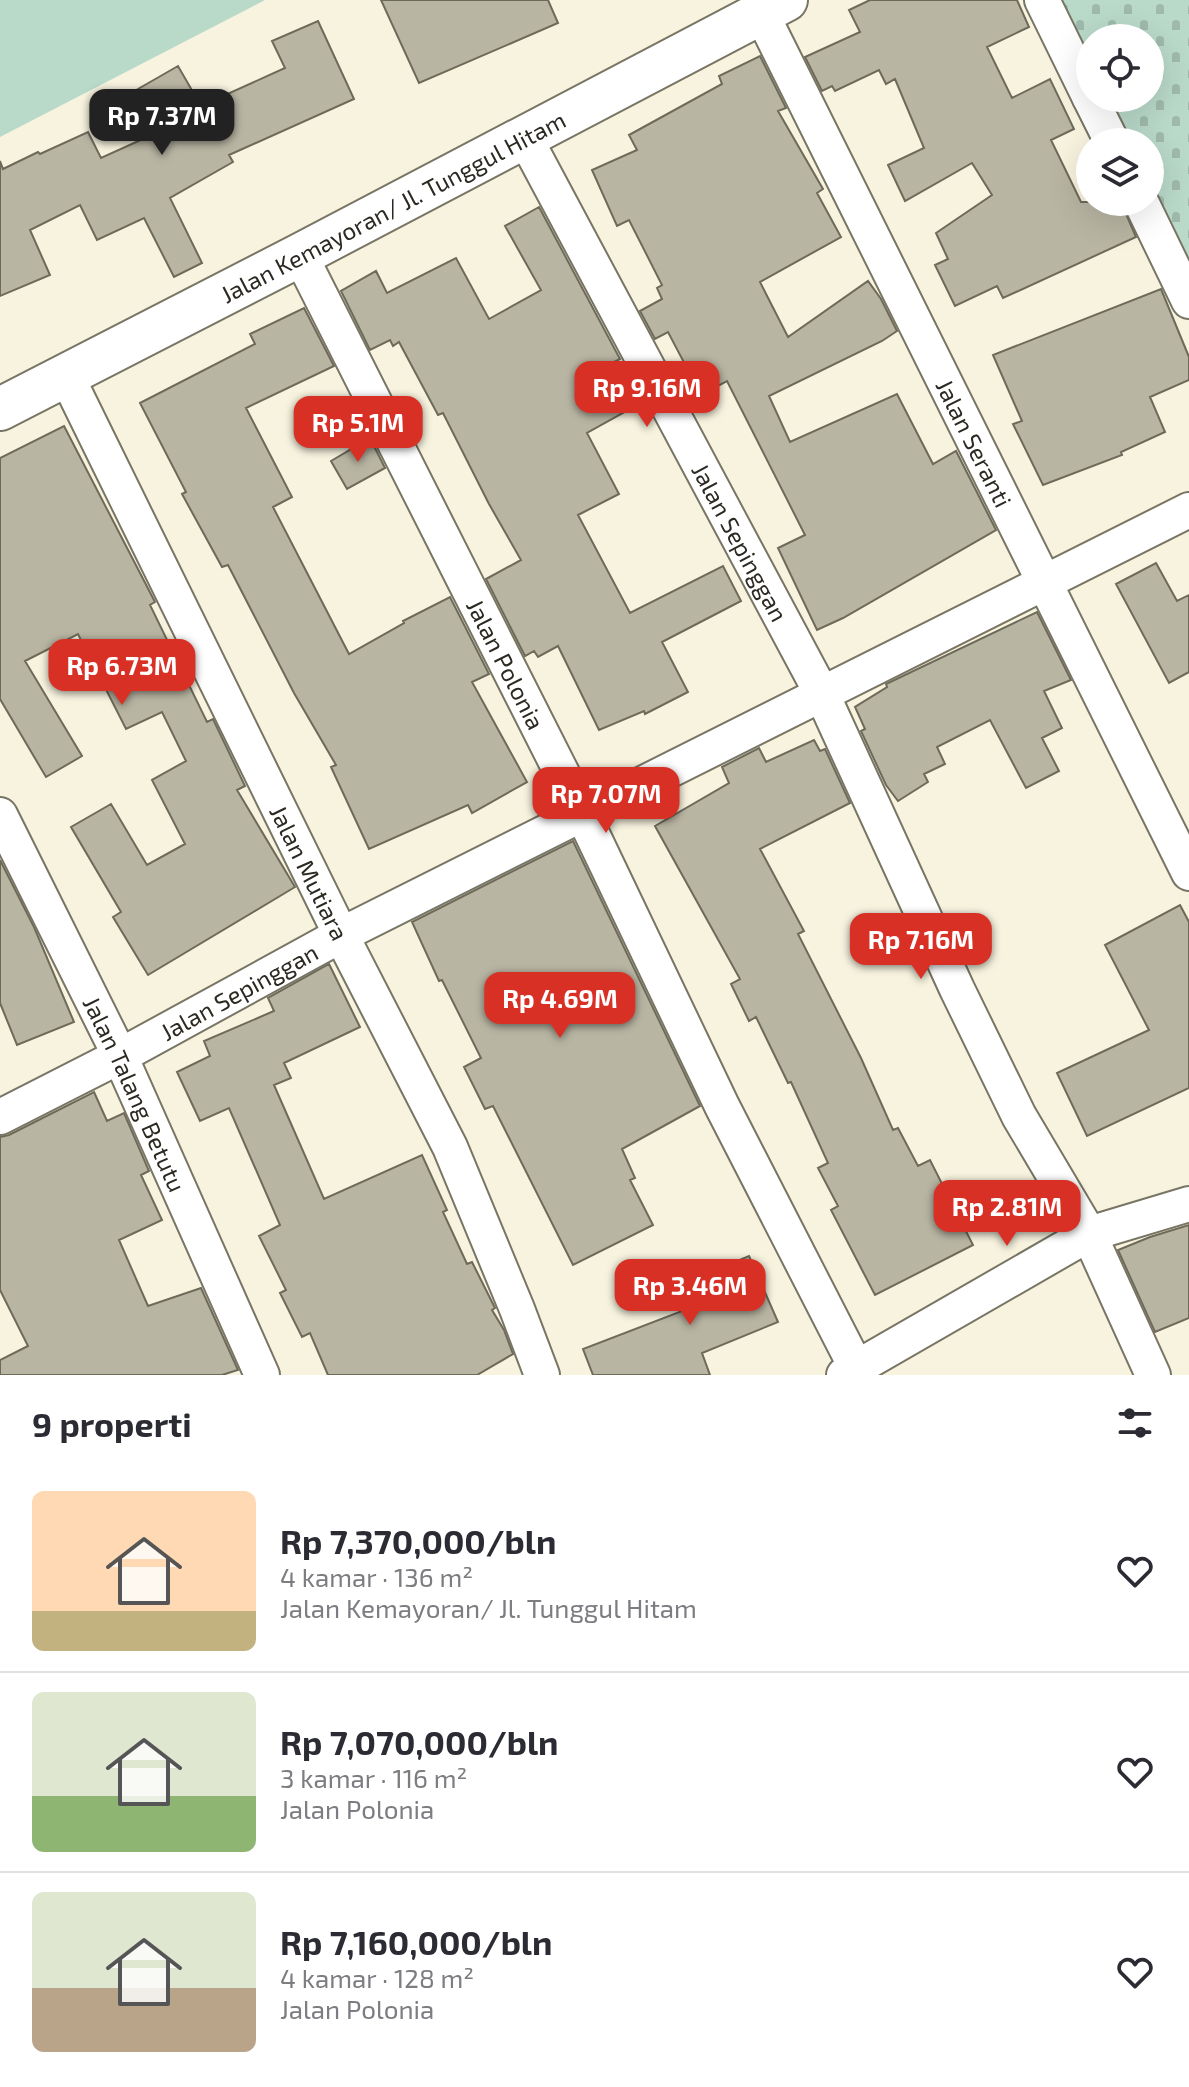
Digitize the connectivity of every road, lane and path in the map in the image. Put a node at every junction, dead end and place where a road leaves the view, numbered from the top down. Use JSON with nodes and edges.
{"nodes":[{"id":1,"x":1042,"y":0,"type":"edge"},
{"id":2,"x":773,"y":6,"type":"edge"},
{"id":3,"x":1076,"y":69,"type":"edge"},
{"id":4,"x":525,"y":138,"type":"junction"},
{"id":5,"x":1148,"y":216,"type":"edge"},
{"id":6,"x":300,"y":255,"type":"junction"},
{"id":7,"x":1189,"y":301,"type":"edge"},
{"id":8,"x":66,"y":375,"type":"junction"},
{"id":9,"x":0,"y":409,"type":"edge"},
{"id":10,"x":1189,"y":510,"type":"edge"},
{"id":11,"x":1045,"y":584,"type":"junction"},
{"id":12,"x":821,"y":692,"type":"junction"},
{"id":13,"x":0,"y":815,"type":"edge"},
{"id":14,"x":583,"y":815,"type":"junction"},
{"id":15,"x":1189,"y":873,"type":"edge"},
{"id":16,"x":341,"y":935,"type":"junction"},
{"id":17,"x":120,"y":1056,"type":"junction"},
{"id":18,"x":0,"y":1117,"type":"edge"},
{"id":19,"x":1189,"y":1204,"type":"edge"},
{"id":20,"x":1089,"y":1234,"type":"junction"},
{"id":21,"x":854,"y":1373,"type":"edge"},
{"id":22,"x":262,"y":1375,"type":"edge"},
{"id":23,"x":542,"y":1375,"type":"edge"},
{"id":24,"x":1153,"y":1375,"type":"edge"}],
"edges":[{"from":1,"to":3,"type":"street"},
{"from":2,"to":4,"type":"street","name":"Jalan Kemayoran/ Jl. Tunggul Hitam"},
{"from":2,"to":11,"type":"street","name":"Jalan Seranti"},
{"from":4,"to":6,"type":"street","name":"Jalan Kemayoran/ Jl. Tunggul Hitam"},
{"from":4,"to":12,"type":"street","name":"Jalan Sepinggan"},
{"from":5,"to":7,"type":"street"},
{"from":6,"to":8,"type":"street","name":"Jalan Kemayoran/ Jl. Tunggul Hitam"},
{"from":6,"to":14,"type":"street","name":"Jalan Polonia"},
{"from":8,"to":9,"type":"street","name":"Jalan Kemayoran/ Jl. Tunggul Hitam"},
{"from":8,"to":16,"type":"street","name":"Jalan Mutiara"},
{"from":10,"to":11,"type":"street","name":"Jalan Sepinggan"},
{"from":11,"to":12,"type":"street","name":"Jalan Sepinggan"},
{"from":11,"to":15,"type":"street","name":"Jalan Seranti"},
{"from":12,"to":14,"type":"street","name":"Jalan Sepinggan"},
{"from":12,"to":20,"type":"street"},
{"from":13,"to":17,"type":"street","name":"Jalan Talang Betutu"},
{"from":14,"to":16,"type":"street","name":"Jalan Sepinggan"},
{"from":14,"to":21,"type":"street","name":"Jalan Polonia"},
{"from":16,"to":17,"type":"street","name":"Jalan Sepinggan"},
{"from":16,"to":23,"type":"street","name":"Jalan Mutiara"},
{"from":17,"to":18,"type":"street","name":"Jalan Sepinggan"},
{"from":17,"to":22,"type":"street","name":"Jalan Talang Betutu"},
{"from":19,"to":20,"type":"street"},
{"from":20,"to":21,"type":"street"},
{"from":20,"to":24,"type":"street"}]}
